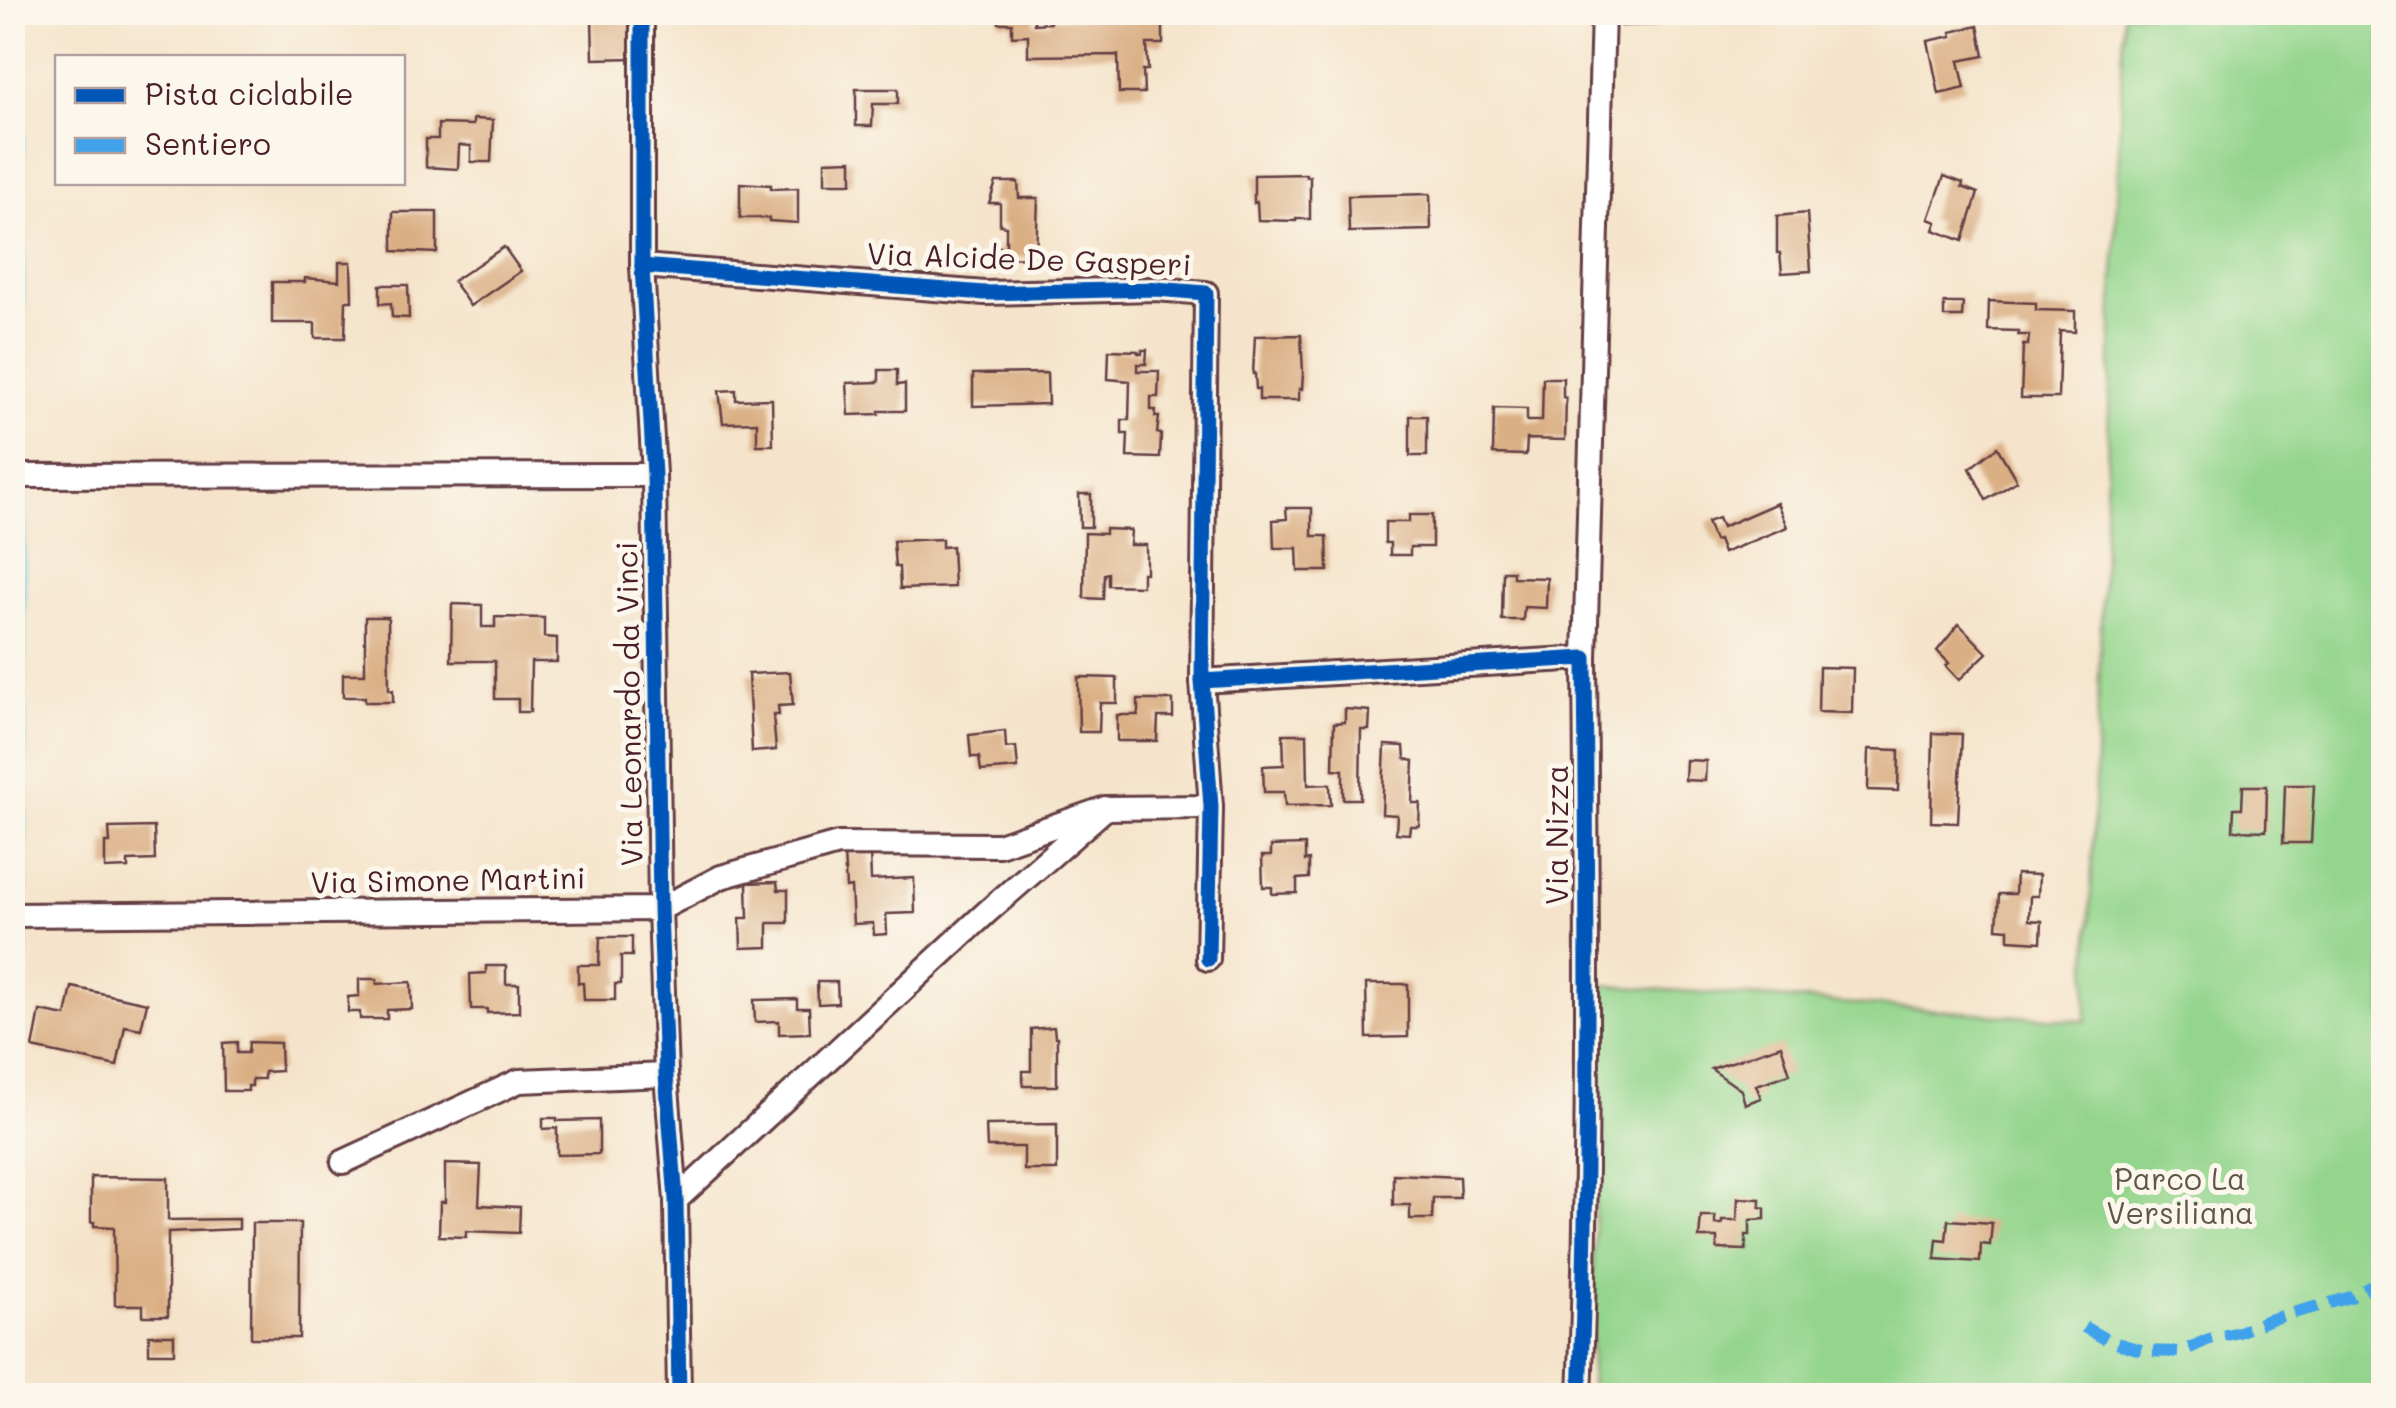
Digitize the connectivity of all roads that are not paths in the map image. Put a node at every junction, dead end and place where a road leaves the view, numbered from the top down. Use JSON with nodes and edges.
{"nodes":[{"id":1,"x":642,"y":12,"type":"edge"},
{"id":2,"x":1603,"y":12,"type":"edge"},
{"id":3,"x":642,"y":266,"type":"junction"},
{"id":4,"x":654,"y":475,"type":"junction"},
{"id":5,"x":22,"y":476,"type":"edge"},
{"id":6,"x":1585,"y":658,"type":"junction"},
{"id":7,"x":1202,"y":681,"type":"junction"},
{"id":8,"x":1211,"y":807,"type":"junction"},
{"id":9,"x":1106,"y":808,"type":"junction"},
{"id":10,"x":660,"y":909,"type":"junction"},
{"id":11,"x":17,"y":915,"type":"edge"},
{"id":12,"x":1208,"y":959,"type":"dead end"},
{"id":13,"x":666,"y":1075,"type":"junction"},
{"id":14,"x":343,"y":1162,"type":"dead end"},
{"id":15,"x":676,"y":1200,"type":"junction"},
{"id":16,"x":680,"y":1396,"type":"edge"},
{"id":17,"x":1580,"y":1396,"type":"edge"}],
"edges":[{"from":1,"to":3,"type":"street","name":"Via Leonardo da Vinci"},
{"from":2,"to":6,"type":"street","name":"Via Nizza"},
{"from":3,"to":4,"type":"street","name":"Via Leonardo da Vinci"},
{"from":3,"to":7,"type":"street","name":"Via Alcide De Gasperi"},
{"from":4,"to":5,"type":"street"},
{"from":4,"to":10,"type":"street","name":"Via Leonardo da Vinci"},
{"from":6,"to":7,"type":"street"},
{"from":6,"to":17,"type":"street","name":"Via Nizza"},
{"from":7,"to":8,"type":"street"},
{"from":8,"to":9,"type":"street"},
{"from":8,"to":12,"type":"street"},
{"from":9,"to":10,"type":"street","name":"Via Simone Martini"},
{"from":9,"to":15,"type":"street"},
{"from":10,"to":11,"type":"street","name":"Via Simone Martini"},
{"from":10,"to":13,"type":"street","name":"Via Leonardo da Vinci"},
{"from":13,"to":14,"type":"street"},
{"from":13,"to":15,"type":"street","name":"Via Leonardo da Vinci"},
{"from":15,"to":16,"type":"street","name":"Via Leonardo da Vinci"}]}
